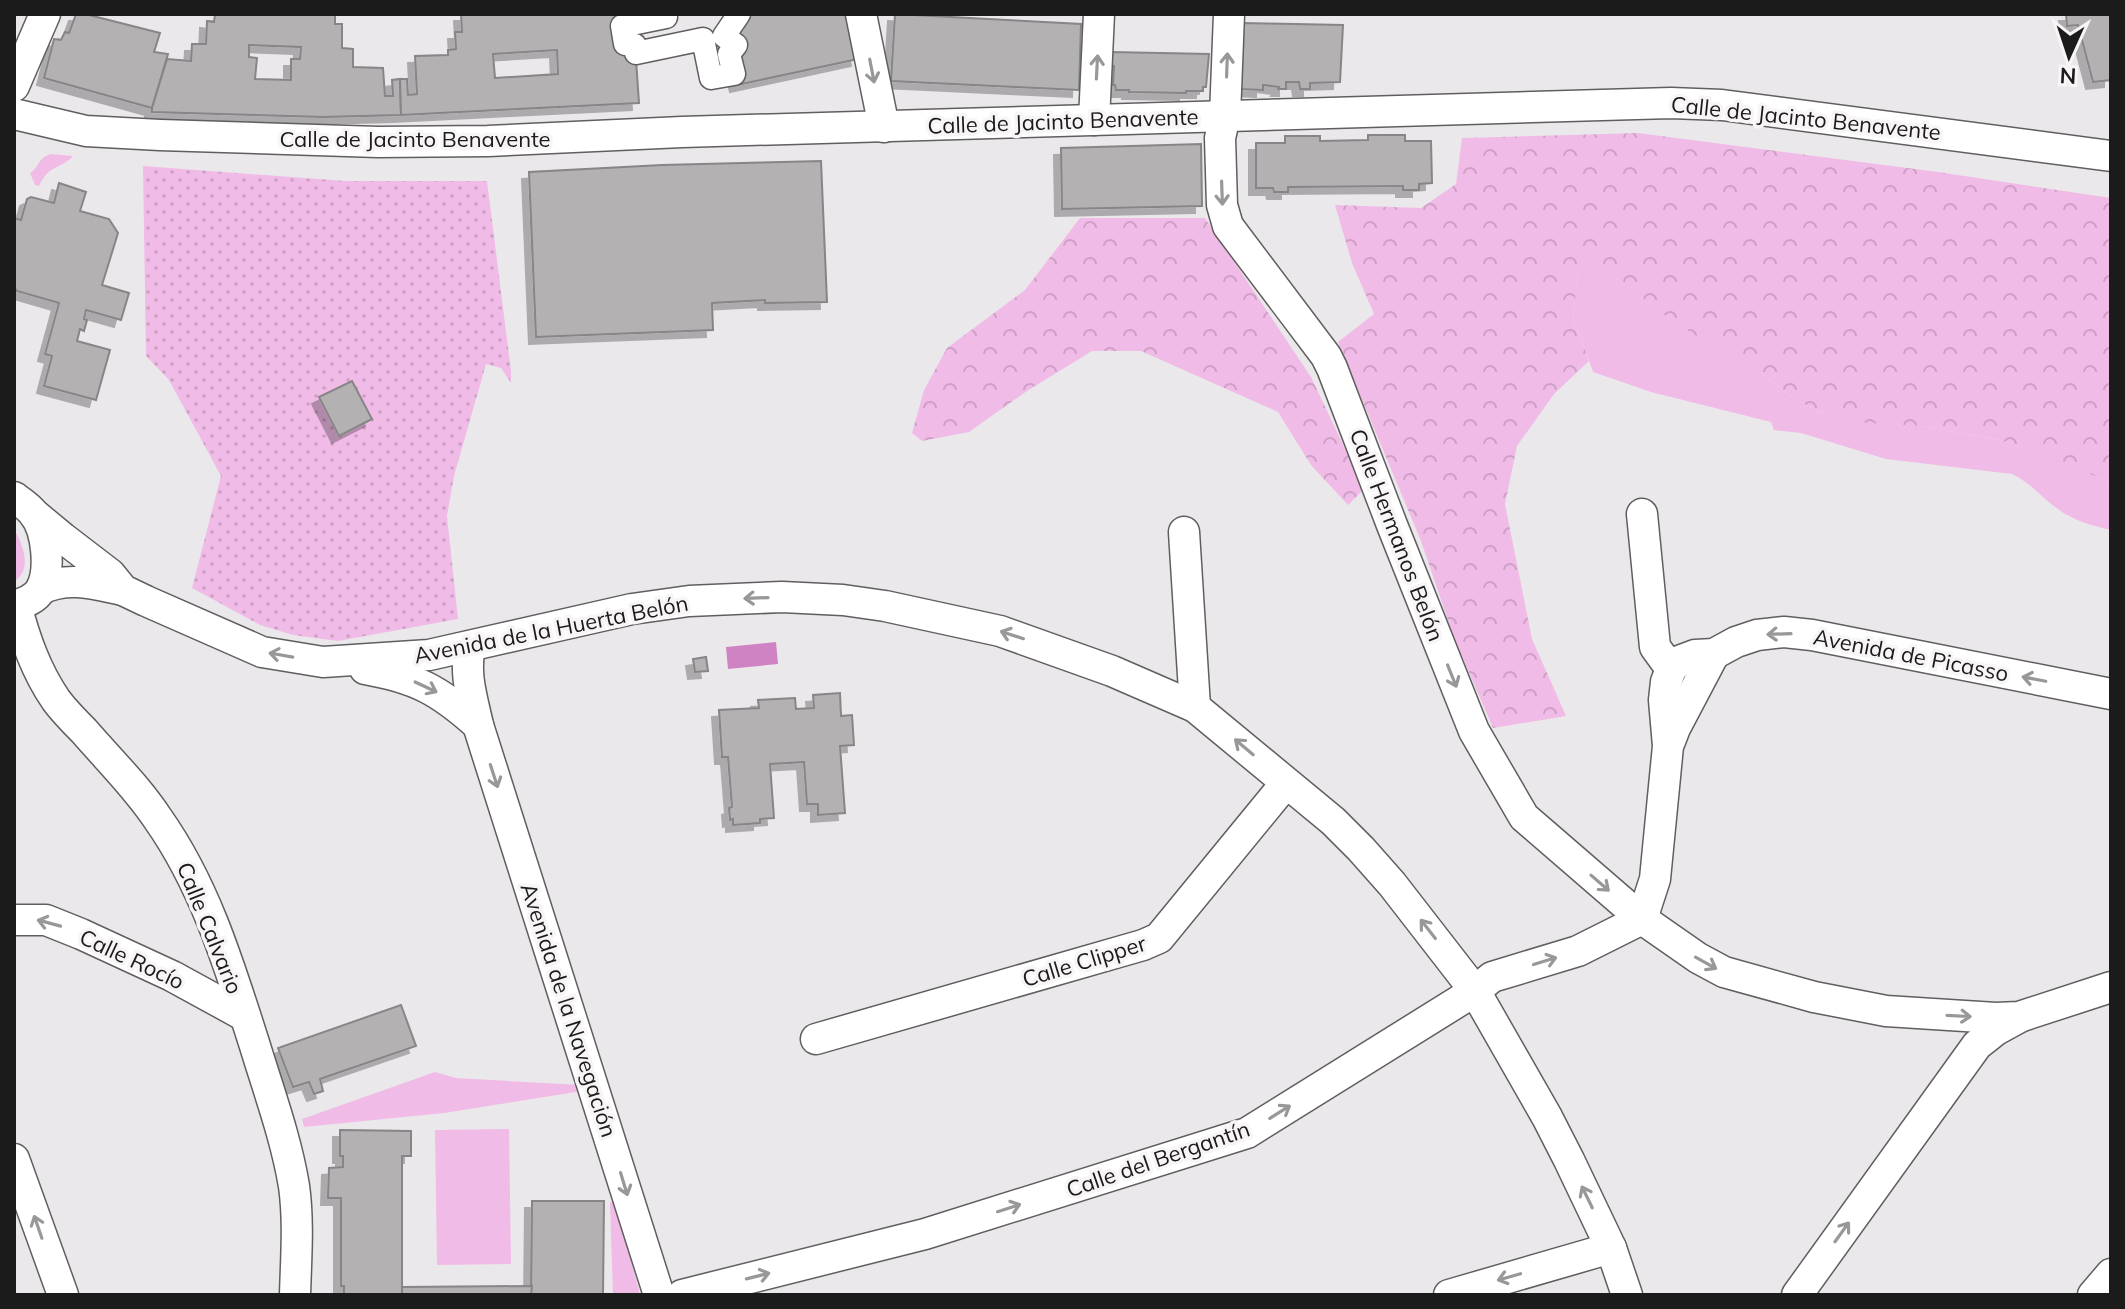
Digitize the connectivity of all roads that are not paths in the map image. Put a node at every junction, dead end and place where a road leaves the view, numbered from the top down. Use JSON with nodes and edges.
{"nodes":[{"id":1,"x":45,"y":14,"type":"edge"},
{"id":2,"x":665,"y":14,"type":"edge"},
{"id":3,"x":739,"y":14,"type":"edge"},
{"id":4,"x":861,"y":14,"type":"edge"},
{"id":5,"x":1099,"y":14,"type":"edge"},
{"id":6,"x":1229,"y":14,"type":"edge"},
{"id":7,"x":14,"y":86,"type":"edge"},
{"id":8,"x":14,"y":114,"type":"edge"},
{"id":9,"x":1225,"y":116,"type":"junction"},
{"id":10,"x":1094,"y":120,"type":"junction"},
{"id":11,"x":884,"y":127,"type":"junction"},
{"id":12,"x":2111,"y":156,"type":"edge"},
{"id":13,"x":24,"y":505,"type":"edge"},
{"id":14,"x":1642,"y":514,"type":"dead end"},
{"id":15,"x":1184,"y":532,"type":"dead end"},
{"id":16,"x":123,"y":590,"type":"junction"},
{"id":17,"x":24,"y":600,"type":"edge"},
{"id":18,"x":470,"y":647,"type":"junction"},
{"id":19,"x":1714,"y":654,"type":"junction"},
{"id":20,"x":323,"y":662,"type":"junction"},
{"id":21,"x":1671,"y":669,"type":"junction"},
{"id":22,"x":2111,"y":694,"type":"edge"},
{"id":23,"x":1195,"y":707,"type":"junction"},
{"id":24,"x":478,"y":725,"type":"junction"},
{"id":25,"x":1668,"y":746,"type":"junction"},
{"id":26,"x":1286,"y":783,"type":"junction"},
{"id":27,"x":1642,"y":919,"type":"junction"},
{"id":28,"x":14,"y":920,"type":"edge"},
{"id":29,"x":2111,"y":987,"type":"edge"},
{"id":30,"x":1475,"y":991,"type":"junction"},
{"id":31,"x":245,"y":1016,"type":"junction"},
{"id":32,"x":2019,"y":1017,"type":"junction"},
{"id":33,"x":816,"y":1039,"type":"dead end"},
{"id":34,"x":14,"y":1159,"type":"edge"},
{"id":35,"x":1611,"y":1248,"type":"junction"},
{"id":36,"x":2111,"y":1274,"type":"edge"},
{"id":37,"x":63,"y":1295,"type":"edge"},
{"id":38,"x":295,"y":1295,"type":"edge"},
{"id":39,"x":659,"y":1295,"type":"edge"},
{"id":40,"x":682,"y":1295,"type":"edge"},
{"id":41,"x":1449,"y":1295,"type":"edge"},
{"id":42,"x":1627,"y":1295,"type":"edge"},
{"id":43,"x":1797,"y":1295,"type":"edge"},
{"id":44,"x":2093,"y":1295,"type":"edge"}],
"edges":[{"from":1,"to":7,"type":"street"},
{"from":2,"to":3,"type":"street"},
{"from":4,"to":11,"type":"street","one_way":true},
{"from":10,"to":5,"type":"street","one_way":true},
{"from":9,"to":6,"type":"street","name":"Calle Hermanos Belón","one_way":true},
{"from":8,"to":11,"type":"street","name":"Calle de Jacinto Benavente"},
{"from":9,"to":10,"type":"street","name":"Calle de Jacinto Benavente"},
{"from":9,"to":12,"type":"street","name":"Calle de Jacinto Benavente"},
{"from":9,"to":27,"type":"street","name":"Calle Hermanos Belón","one_way":true},
{"from":10,"to":11,"type":"street","name":"Calle de Jacinto Benavente"},
{"from":13,"to":16,"type":"street","name":"Avenida de la Huerta Belón"},
{"from":13,"to":17,"type":"street"},
{"from":14,"to":21,"type":"street"},
{"from":15,"to":23,"type":"street"},
{"from":16,"to":17,"type":"street","name":"Avenida de la Huerta Belón"},
{"from":20,"to":16,"type":"street","name":"Avenida de la Huerta Belón","one_way":true},
{"from":17,"to":31,"type":"street","name":"Calle Calvario"},
{"from":18,"to":20,"type":"street","name":"Avenida de la Huerta Belón"},
{"from":23,"to":18,"type":"street","name":"Avenida de la Huerta Belón","one_way":true},
{"from":18,"to":24,"type":"street","name":"Avenida de la Navegación"},
{"from":19,"to":21,"type":"street","name":"Avenida de Picasso"},
{"from":22,"to":19,"type":"street","name":"Avenida de Picasso","one_way":true},
{"from":19,"to":25,"type":"street"},
{"from":20,"to":24,"type":"street","one_way":true},
{"from":21,"to":25,"type":"street"},
{"from":26,"to":23,"type":"street","name":"Avenida de la Huerta Belón","one_way":true},
{"from":24,"to":39,"type":"street","name":"Avenida de la Navegación","one_way":true},
{"from":25,"to":27,"type":"street"},
{"from":30,"to":26,"type":"street","name":"Avenida de la Huerta Belón","one_way":true},
{"from":26,"to":33,"type":"street","name":"Calle Clipper"},
{"from":30,"to":27,"type":"street","name":"Calle del Bergantín","one_way":true},
{"from":27,"to":32,"type":"street","name":"Calle Hermanos Belón","one_way":true},
{"from":31,"to":28,"type":"street","name":"Calle Rocío","one_way":true},
{"from":29,"to":32,"type":"street"},
{"from":35,"to":30,"type":"street","name":"Avenida de la Huerta Belón","one_way":true},
{"from":40,"to":30,"type":"street","name":"Calle del Bergantín","one_way":true},
{"from":31,"to":38,"type":"street","name":"Calle Calvario"},
{"from":43,"to":32,"type":"street","one_way":true},
{"from":37,"to":34,"type":"street","one_way":true},
{"from":35,"to":41,"type":"street","one_way":true},
{"from":35,"to":42,"type":"street","name":"Avenida de la Huerta Belón"},
{"from":36,"to":44,"type":"street"}]}
